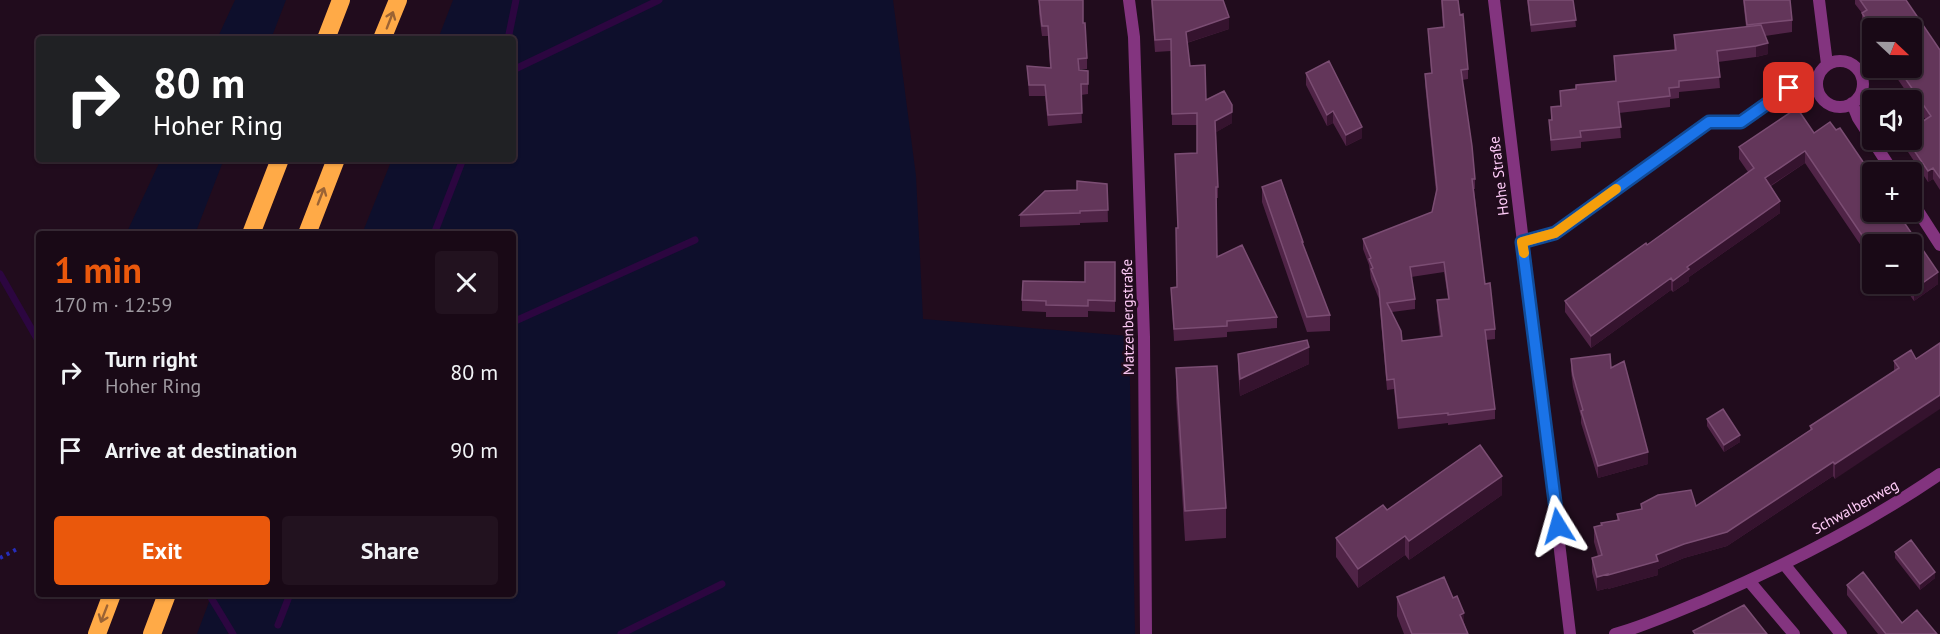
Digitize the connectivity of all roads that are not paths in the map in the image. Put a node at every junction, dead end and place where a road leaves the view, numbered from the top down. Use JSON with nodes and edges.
{"nodes":[{"id":1,"x":341,"y":0,"type":"edge"},
{"id":2,"x":398,"y":0,"type":"edge"},
{"id":3,"x":1129,"y":0,"type":"edge"},
{"id":4,"x":1494,"y":0,"type":"edge"},
{"id":5,"x":1819,"y":0,"type":"edge"},
{"id":6,"x":327,"y":36,"type":"edge"},
{"id":7,"x":383,"y":36,"type":"edge"},
{"id":8,"x":1827,"y":64,"type":"junction"},
{"id":9,"x":1816,"y":88,"type":"junction"},
{"id":10,"x":1852,"y":103,"type":"junction"},
{"id":11,"x":279,"y":162,"type":"edge"},
{"id":12,"x":335,"y":162,"type":"edge"},
{"id":13,"x":1887,"y":162,"type":"edge"},
{"id":14,"x":1922,"y":217,"type":"edge"},
{"id":15,"x":252,"y":231,"type":"edge"},
{"id":16,"x":308,"y":231,"type":"edge"},
{"id":17,"x":1522,"y":242,"type":"junction"},
{"id":18,"x":1940,"y":245,"type":"edge"},
{"id":19,"x":1940,"y":474,"type":"edge"},
{"id":20,"x":1784,"y":564,"type":"junction"},
{"id":21,"x":1749,"y":581,"type":"junction"},
{"id":22,"x":111,"y":597,"type":"edge"},
{"id":23,"x":166,"y":597,"type":"edge"},
{"id":24,"x":97,"y":634,"type":"edge"},
{"id":25,"x":152,"y":634,"type":"edge"},
{"id":26,"x":1146,"y":634,"type":"edge"},
{"id":27,"x":1570,"y":634,"type":"edge"},
{"id":28,"x":1615,"y":634,"type":"edge"},
{"id":29,"x":1794,"y":634,"type":"edge"},
{"id":30,"x":1841,"y":634,"type":"edge"}],
"edges":[{"from":1,"to":6,"type":"highway"},
{"from":7,"to":2,"type":"highway","one_way":true},
{"from":3,"to":26,"type":"street","name":"Matzenbergstraße"},
{"from":4,"to":17,"type":"street","name":"Hohe Straße"},
{"from":5,"to":8,"type":"street"},
{"from":8,"to":9,"type":"street"},
{"from":8,"to":10,"type":"street"},
{"from":9,"to":10,"type":"street"},
{"from":9,"to":17,"type":"street"},
{"from":10,"to":13,"type":"street"},
{"from":11,"to":15,"type":"highway"},
{"from":16,"to":12,"type":"highway","one_way":true},
{"from":14,"to":18,"type":"street"},
{"from":17,"to":27,"type":"street","name":"Hohe Straße"},
{"from":19,"to":20,"type":"street","name":"Schwalbenweg"},
{"from":20,"to":21,"type":"street","name":"Schwalbenweg"},
{"from":20,"to":30,"type":"street"},
{"from":21,"to":28,"type":"street","name":"Schwalbenweg"},
{"from":21,"to":29,"type":"street"},
{"from":22,"to":24,"type":"highway","one_way":true},
{"from":23,"to":25,"type":"highway"}]}
